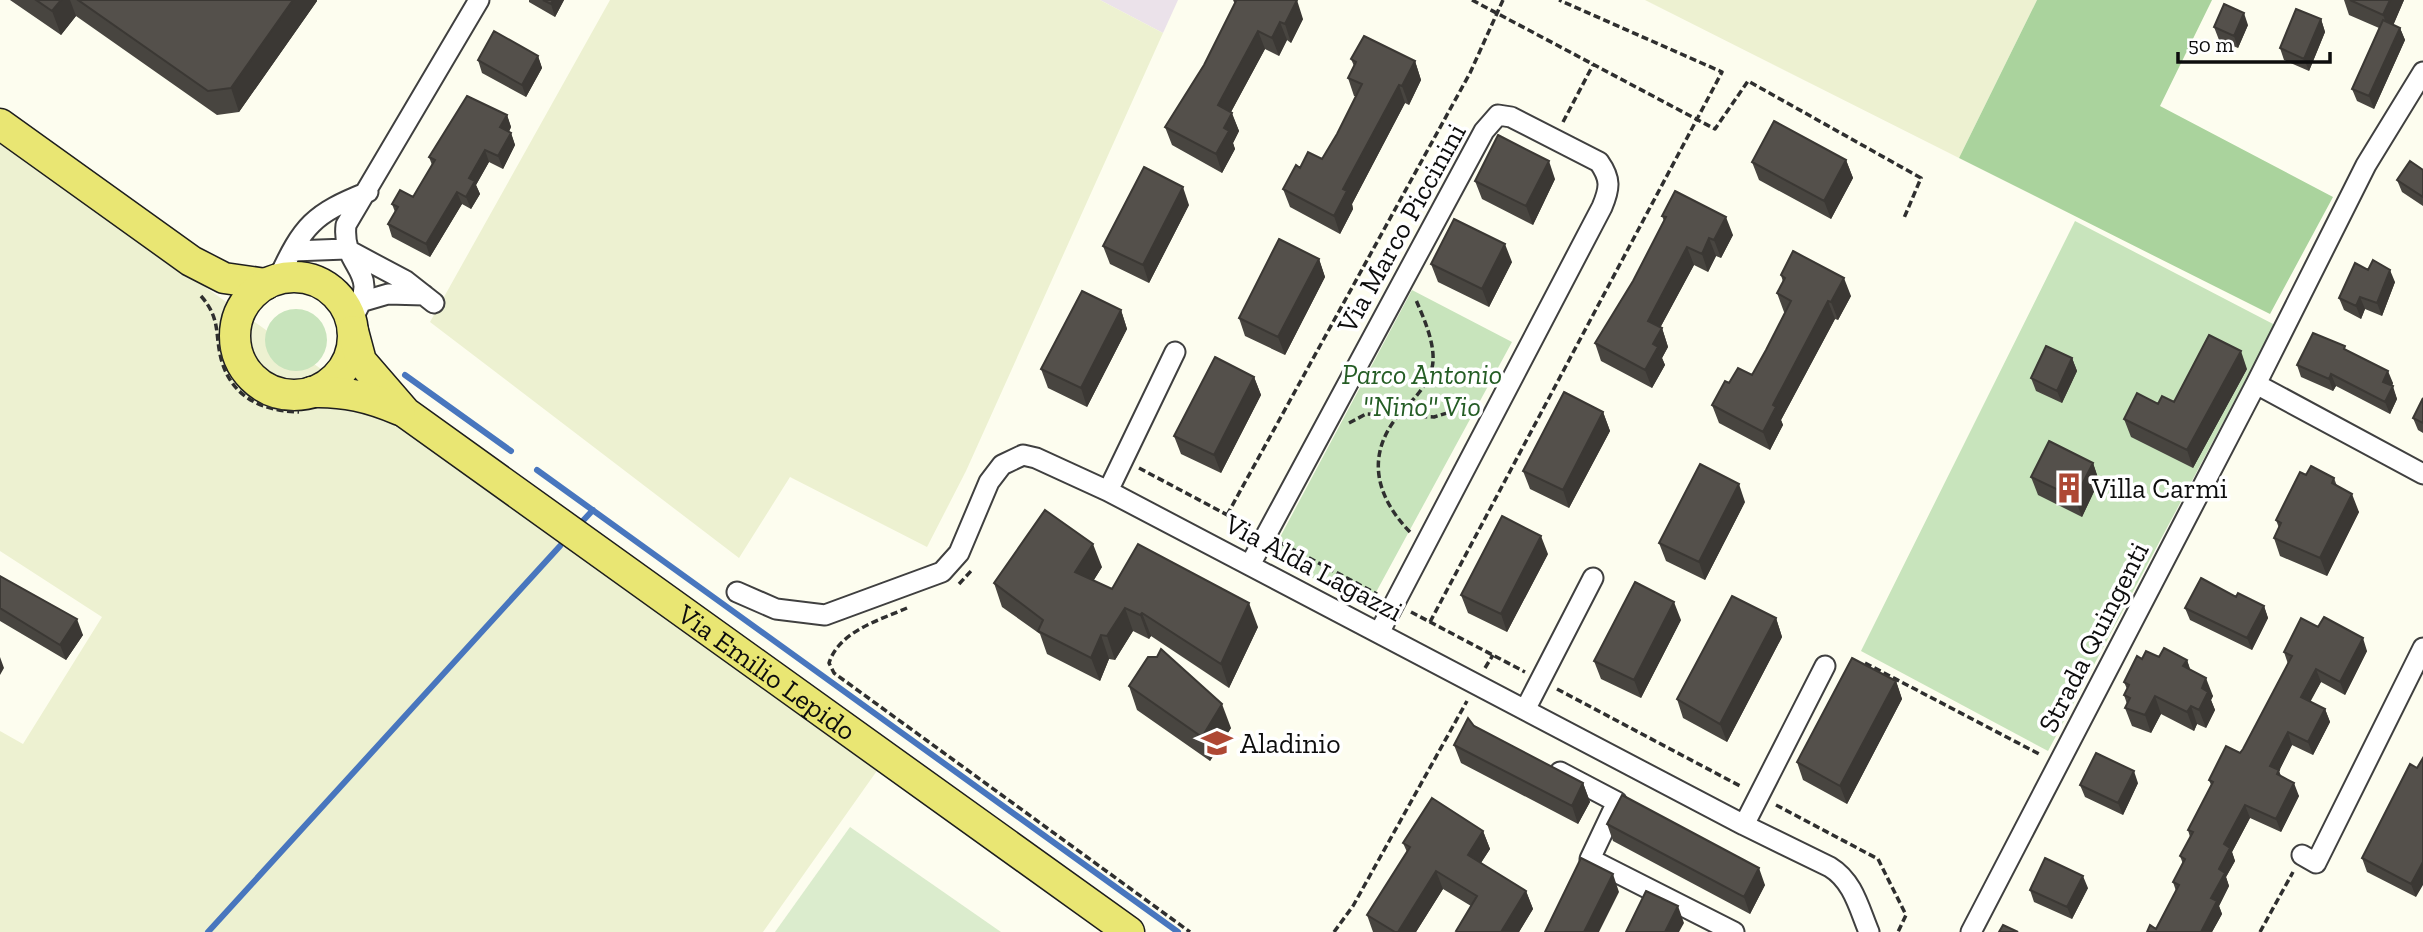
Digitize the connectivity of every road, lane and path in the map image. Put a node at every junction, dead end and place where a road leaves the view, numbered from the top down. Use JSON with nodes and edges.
{"nodes":[{"id":1,"x":479,"y":0,"type":"edge"},
{"id":2,"x":1472,"y":0,"type":"edge"},
{"id":3,"x":1503,"y":0,"type":"edge"},
{"id":4,"x":1559,"y":0,"type":"edge"},
{"id":5,"x":1495,"y":14,"type":"junction"},
{"id":6,"x":1593,"y":65,"type":"junction"},
{"id":7,"x":2423,"y":72,"type":"edge"},
{"id":8,"x":1698,"y":120,"type":"junction"},
{"id":9,"x":0,"y":124,"type":"edge"},
{"id":10,"x":1553,"y":139,"type":"junction"},
{"id":11,"x":368,"y":192,"type":"junction"},
{"id":12,"x":1904,"y":218,"type":"dead end"},
{"id":13,"x":346,"y":249,"type":"junction"},
{"id":14,"x":293,"y":251,"type":"junction"},
{"id":15,"x":191,"y":261,"type":"junction"},
{"id":16,"x":272,"y":282,"type":"junction"},
{"id":17,"x":1402,"y":283,"type":"junction"},
{"id":18,"x":196,"y":291,"type":"dead end"},
{"id":19,"x":356,"y":317,"type":"junction"},
{"id":20,"x":235,"y":335,"type":"junction"},
{"id":21,"x":1175,"y":352,"type":"dead end"},
{"id":22,"x":2256,"y":384,"type":"junction"},
{"id":23,"x":1504,"y":393,"type":"junction"},
{"id":24,"x":308,"y":402,"type":"junction"},
{"id":25,"x":406,"y":413,"type":"junction"},
{"id":26,"x":1400,"y":415,"type":"junction"},
{"id":27,"x":1319,"y":437,"type":"junction"},
{"id":28,"x":1123,"y":459,"type":"junction"},
{"id":29,"x":2423,"y":474,"type":"edge"},
{"id":30,"x":1108,"y":491,"type":"junction"},
{"id":31,"x":1227,"y":515,"type":"junction"},
{"id":32,"x":1266,"y":535,"type":"junction"},
{"id":33,"x":1424,"y":546,"type":"junction"},
{"id":34,"x":975,"y":563,"type":"dead end"},
{"id":35,"x":1250,"y":565,"type":"junction"},
{"id":36,"x":1592,"y":578,"type":"dead end"},
{"id":37,"x":952,"y":587,"type":"dead end"},
{"id":38,"x":737,"y":592,"type":"dead end"},
{"id":39,"x":918,"y":603,"type":"dead end"},
{"id":40,"x":1394,"y":603,"type":"junction"},
{"id":41,"x":1430,"y":622,"type":"junction"},
{"id":42,"x":1379,"y":633,"type":"junction"},
{"id":43,"x":2423,"y":648,"type":"edge"},
{"id":44,"x":1864,"y":663,"type":"edge"},
{"id":45,"x":1825,"y":666,"type":"dead end"},
{"id":46,"x":1540,"y":680,"type":"junction"},
{"id":47,"x":1457,"y":693,"type":"dead end"},
{"id":48,"x":1525,"y":710,"type":"junction"},
{"id":49,"x":1545,"y":764,"type":"edge"},
{"id":50,"x":2058,"y":764,"type":"junction"},
{"id":51,"x":1759,"y":796,"type":"junction"},
{"id":52,"x":1744,"y":825,"type":"junction"},
{"id":53,"x":2302,"y":855,"type":"joint"},
{"id":54,"x":1187,"y":931,"type":"edge"},
{"id":55,"x":1129,"y":932,"type":"edge"},
{"id":56,"x":1334,"y":932,"type":"edge"},
{"id":57,"x":1734,"y":932,"type":"edge"},
{"id":58,"x":1869,"y":932,"type":"edge"},
{"id":59,"x":1898,"y":932,"type":"edge"},
{"id":60,"x":1971,"y":932,"type":"edge"},
{"id":61,"x":2260,"y":932,"type":"edge"}],
"edges":[{"from":1,"to":11,"type":"street"},
{"from":2,"to":5,"type":"path"},
{"from":3,"to":5,"type":"path"},
{"from":4,"to":8,"type":"path"},
{"from":5,"to":6,"type":"path"},
{"from":5,"to":31,"type":"path"},
{"from":6,"to":8,"type":"path"},
{"from":6,"to":10,"type":"path"},
{"from":7,"to":22,"type":"street","name":"Strada Quingenti"},
{"from":8,"to":12,"type":"path"},
{"from":8,"to":41,"type":"path"},
{"from":9,"to":15,"type":"main road","name":"Via Emilio Lepido"},
{"from":10,"to":17,"type":"street","name":"Via Marco Piccinini"},
{"from":10,"to":23,"type":"street","name":"Via Marco Piccinini"},
{"from":11,"to":13,"type":"street"},
{"from":11,"to":14,"type":"street"},
{"from":13,"to":14,"type":"street"},
{"from":13,"to":19,"type":"street"},
{"from":13,"to":19,"type":"street"},
{"from":14,"to":16,"type":"street"},
{"from":15,"to":16,"type":"main road","name":"Via Emilio Lepido"},
{"from":15,"to":20,"type":"main road","name":"Via Emilio Lepido"},
{"from":16,"to":19,"type":"main road","name":"Via Emilio Lepido"},
{"from":16,"to":20,"type":"main road"},
{"from":17,"to":26,"type":"path"},
{"from":17,"to":27,"type":"street","name":"Via Marco Piccinini"},
{"from":18,"to":24,"type":"path"},
{"from":19,"to":24,"type":"main road"},
{"from":19,"to":25,"type":"main road","name":"Via Emilio Lepido"},
{"from":20,"to":24,"type":"main road","name":"Via Emilio Lepido"},
{"from":21,"to":28,"type":"street"},
{"from":22,"to":29,"type":"street"},
{"from":22,"to":50,"type":"street","name":"Strada Quingenti"},
{"from":23,"to":26,"type":"path"},
{"from":23,"to":33,"type":"street","name":"Via Marco Piccinini"},
{"from":24,"to":25,"type":"main road","name":"Via Emilio Lepido"},
{"from":25,"to":55,"type":"main road","name":"Via Emilio Lepido"},
{"from":26,"to":27,"type":"path"},
{"from":26,"to":33,"type":"path"},
{"from":27,"to":32,"type":"street","name":"Via Marco Piccinini"},
{"from":28,"to":30,"type":"street"},
{"from":28,"to":31,"type":"path"},
{"from":30,"to":35,"type":"street","name":"Via Alda Lagazzi"},
{"from":30,"to":38,"type":"street","name":"Via Alda Lagazzi"},
{"from":31,"to":32,"type":"path"},
{"from":32,"to":35,"type":"street","name":"Via Marco Piccinini"},
{"from":32,"to":40,"type":"path"},
{"from":33,"to":40,"type":"street","name":"Via Marco Piccinini"},
{"from":34,"to":37,"type":"path"},
{"from":35,"to":42,"type":"street","name":"Via Alda Lagazzi"},
{"from":36,"to":46,"type":"street"},
{"from":39,"to":54,"type":"path"},
{"from":40,"to":41,"type":"path"},
{"from":40,"to":42,"type":"street","name":"Via Marco Piccinini"},
{"from":41,"to":46,"type":"path"},
{"from":42,"to":48,"type":"street","name":"Via Alda Lagazzi"},
{"from":43,"to":53,"type":"street"},
{"from":44,"to":50,"type":"path"},
{"from":45,"to":51,"type":"street"},
{"from":46,"to":48,"type":"street"},
{"from":46,"to":51,"type":"path"},
{"from":47,"to":56,"type":"path"},
{"from":48,"to":52,"type":"street","name":"Via Alda Lagazzi"},
{"from":49,"to":57,"type":"street"},
{"from":50,"to":60,"type":"street","name":"Strada Quingenti"},
{"from":51,"to":52,"type":"street"},
{"from":51,"to":59,"type":"path"},
{"from":52,"to":58,"type":"street","name":"Via Alda Lagazzi"},
{"from":53,"to":61,"type":"path"}]}
